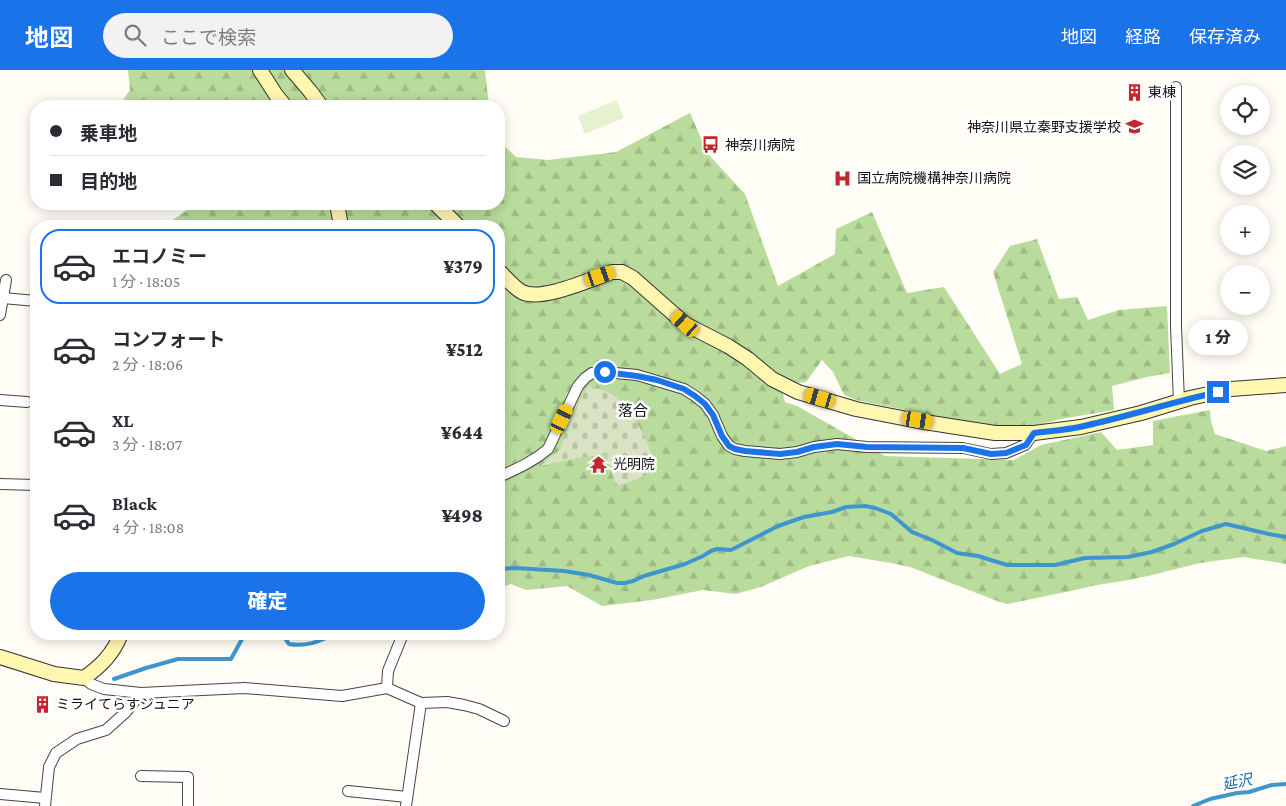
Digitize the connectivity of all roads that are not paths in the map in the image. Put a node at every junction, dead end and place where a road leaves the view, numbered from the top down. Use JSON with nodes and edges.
{"nodes":[{"id":1,"x":260,"y":70,"type":"edge"},
{"id":2,"x":292,"y":70,"type":"edge"},
{"id":3,"x":1176,"y":87,"type":"dead end"},
{"id":4,"x":280,"y":100,"type":"edge"},
{"id":5,"x":317,"y":100,"type":"edge"},
{"id":6,"x":442,"y":210,"type":"edge"},
{"id":7,"x":452,"y":220,"type":"edge"},
{"id":8,"x":505,"y":276,"type":"edge"},
{"id":9,"x":6,"y":280,"type":"dead end"},
{"id":10,"x":3,"y":298,"type":"junction"},
{"id":11,"x":30,"y":300,"type":"edge"},
{"id":12,"x":0,"y":315,"type":"edge"},
{"id":13,"x":1286,"y":385,"type":"edge"},
{"id":14,"x":0,"y":400,"type":"edge"},
{"id":15,"x":27,"y":402,"type":"dead end"},
{"id":16,"x":1179,"y":402,"type":"junction"},
{"id":17,"x":1034,"y":433,"type":"junction"},
{"id":18,"x":505,"y":475,"type":"edge"},
{"id":19,"x":0,"y":484,"type":"edge"},
{"id":20,"x":30,"y":485,"type":"edge"},
{"id":21,"x":118,"y":640,"type":"edge"},
{"id":22,"x":401,"y":640,"type":"edge"},
{"id":23,"x":0,"y":657,"type":"edge"},
{"id":24,"x":84,"y":678,"type":"junction"},
{"id":25,"x":387,"y":688,"type":"junction"},
{"id":26,"x":141,"y":693,"type":"junction"},
{"id":27,"x":420,"y":703,"type":"junction"},
{"id":28,"x":504,"y":722,"type":"dead end"},
{"id":29,"x":141,"y":776,"type":"dead end"},
{"id":30,"x":188,"y":777,"type":"junction"},
{"id":31,"x":199,"y":777,"type":"dead end"},
{"id":32,"x":348,"y":790,"type":"dead end"},
{"id":33,"x":0,"y":794,"type":"edge"},
{"id":34,"x":407,"y":801,"type":"edge"},
{"id":35,"x":45,"y":802,"type":"edge"},
{"id":36,"x":188,"y":806,"type":"edge"}],
"edges":[{"from":1,"to":4,"type":"street"},
{"from":2,"to":5,"type":"street"},
{"from":3,"to":16,"type":"street"},
{"from":6,"to":7,"type":"street"},
{"from":8,"to":17,"type":"street"},
{"from":9,"to":10,"type":"street"},
{"from":10,"to":11,"type":"street"},
{"from":10,"to":12,"type":"street"},
{"from":13,"to":16,"type":"street"},
{"from":14,"to":15,"type":"street"},
{"from":16,"to":17,"type":"street"},
{"from":17,"to":18,"type":"street"},
{"from":19,"to":20,"type":"street"},
{"from":21,"to":24,"type":"street"},
{"from":22,"to":25,"type":"street"},
{"from":23,"to":24,"type":"street"},
{"from":24,"to":26,"type":"street"},
{"from":25,"to":26,"type":"street"},
{"from":25,"to":27,"type":"street"},
{"from":26,"to":35,"type":"street"},
{"from":27,"to":28,"type":"street"},
{"from":27,"to":34,"type":"street"},
{"from":29,"to":30,"type":"street"},
{"from":30,"to":31,"type":"street"},
{"from":30,"to":36,"type":"street"},
{"from":32,"to":34,"type":"street"},
{"from":33,"to":35,"type":"street"}]}
